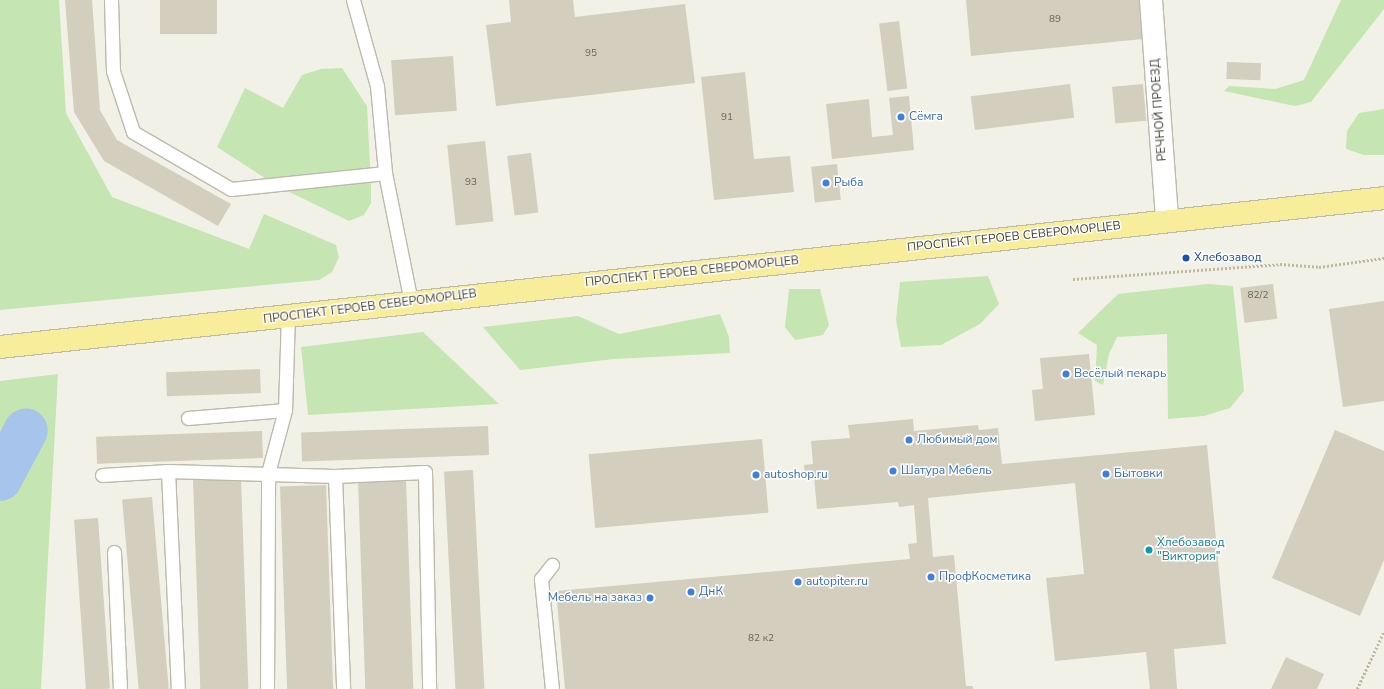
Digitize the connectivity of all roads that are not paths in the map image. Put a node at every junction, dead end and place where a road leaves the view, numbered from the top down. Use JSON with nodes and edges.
{"nodes":[{"id":1,"x":111,"y":0,"type":"edge"},
{"id":2,"x":353,"y":0,"type":"edge"},
{"id":3,"x":1151,"y":0,"type":"edge"},
{"id":4,"x":385,"y":173,"type":"junction"},
{"id":5,"x":1384,"y":198,"type":"edge"},
{"id":6,"x":1167,"y":220,"type":"junction"},
{"id":7,"x":411,"y":302,"type":"junction"},
{"id":8,"x":288,"y":317,"type":"junction"},
{"id":9,"x":0,"y":347,"type":"edge"},
{"id":10,"x":285,"y":410,"type":"junction"},
{"id":11,"x":188,"y":418,"type":"dead end"},
{"id":12,"x":168,"y":471,"type":"junction"},
{"id":13,"x":268,"y":474,"type":"junction"},
{"id":14,"x":102,"y":475,"type":"dead end"},
{"id":15,"x":335,"y":476,"type":"junction"},
{"id":16,"x":114,"y":552,"type":"dead end"},
{"id":17,"x":552,"y":565,"type":"dead end"},
{"id":18,"x":120,"y":689,"type":"edge"},
{"id":19,"x":178,"y":689,"type":"edge"},
{"id":20,"x":267,"y":689,"type":"edge"},
{"id":21,"x":343,"y":689,"type":"edge"},
{"id":22,"x":429,"y":689,"type":"edge"},
{"id":23,"x":552,"y":689,"type":"edge"}],
"edges":[{"from":1,"to":4,"type":"lane"},
{"from":2,"to":4,"type":"lane"},
{"from":3,"to":6,"type":"street","name":"РЕЧНОЙ ПРОЕЗД"},
{"from":4,"to":7,"type":"lane"},
{"from":5,"to":6,"type":"main road","name":"ПРОСПЕКТ ГЕРОЕВ СЕВЕРОМОРЦЕВ"},
{"from":6,"to":7,"type":"main road","name":"ПРОСПЕКТ ГЕРОЕВ СЕВЕРОМОРЦЕВ"},
{"from":7,"to":8,"type":"main road","name":"ПРОСПЕКТ ГЕРОЕВ СЕВЕРОМОРЦЕВ"},
{"from":8,"to":9,"type":"main road","name":"ПРОСПЕКТ ГЕРОЕВ СЕВЕРОМОРЦЕВ"},
{"from":8,"to":10,"type":"lane"},
{"from":10,"to":11,"type":"lane"},
{"from":10,"to":13,"type":"lane"},
{"from":12,"to":13,"type":"lane"},
{"from":12,"to":14,"type":"lane"},
{"from":12,"to":19,"type":"lane"},
{"from":13,"to":15,"type":"lane"},
{"from":13,"to":20,"type":"lane"},
{"from":15,"to":21,"type":"lane"},
{"from":15,"to":22,"type":"lane"},
{"from":16,"to":18,"type":"lane"},
{"from":17,"to":23,"type":"lane"}]}
